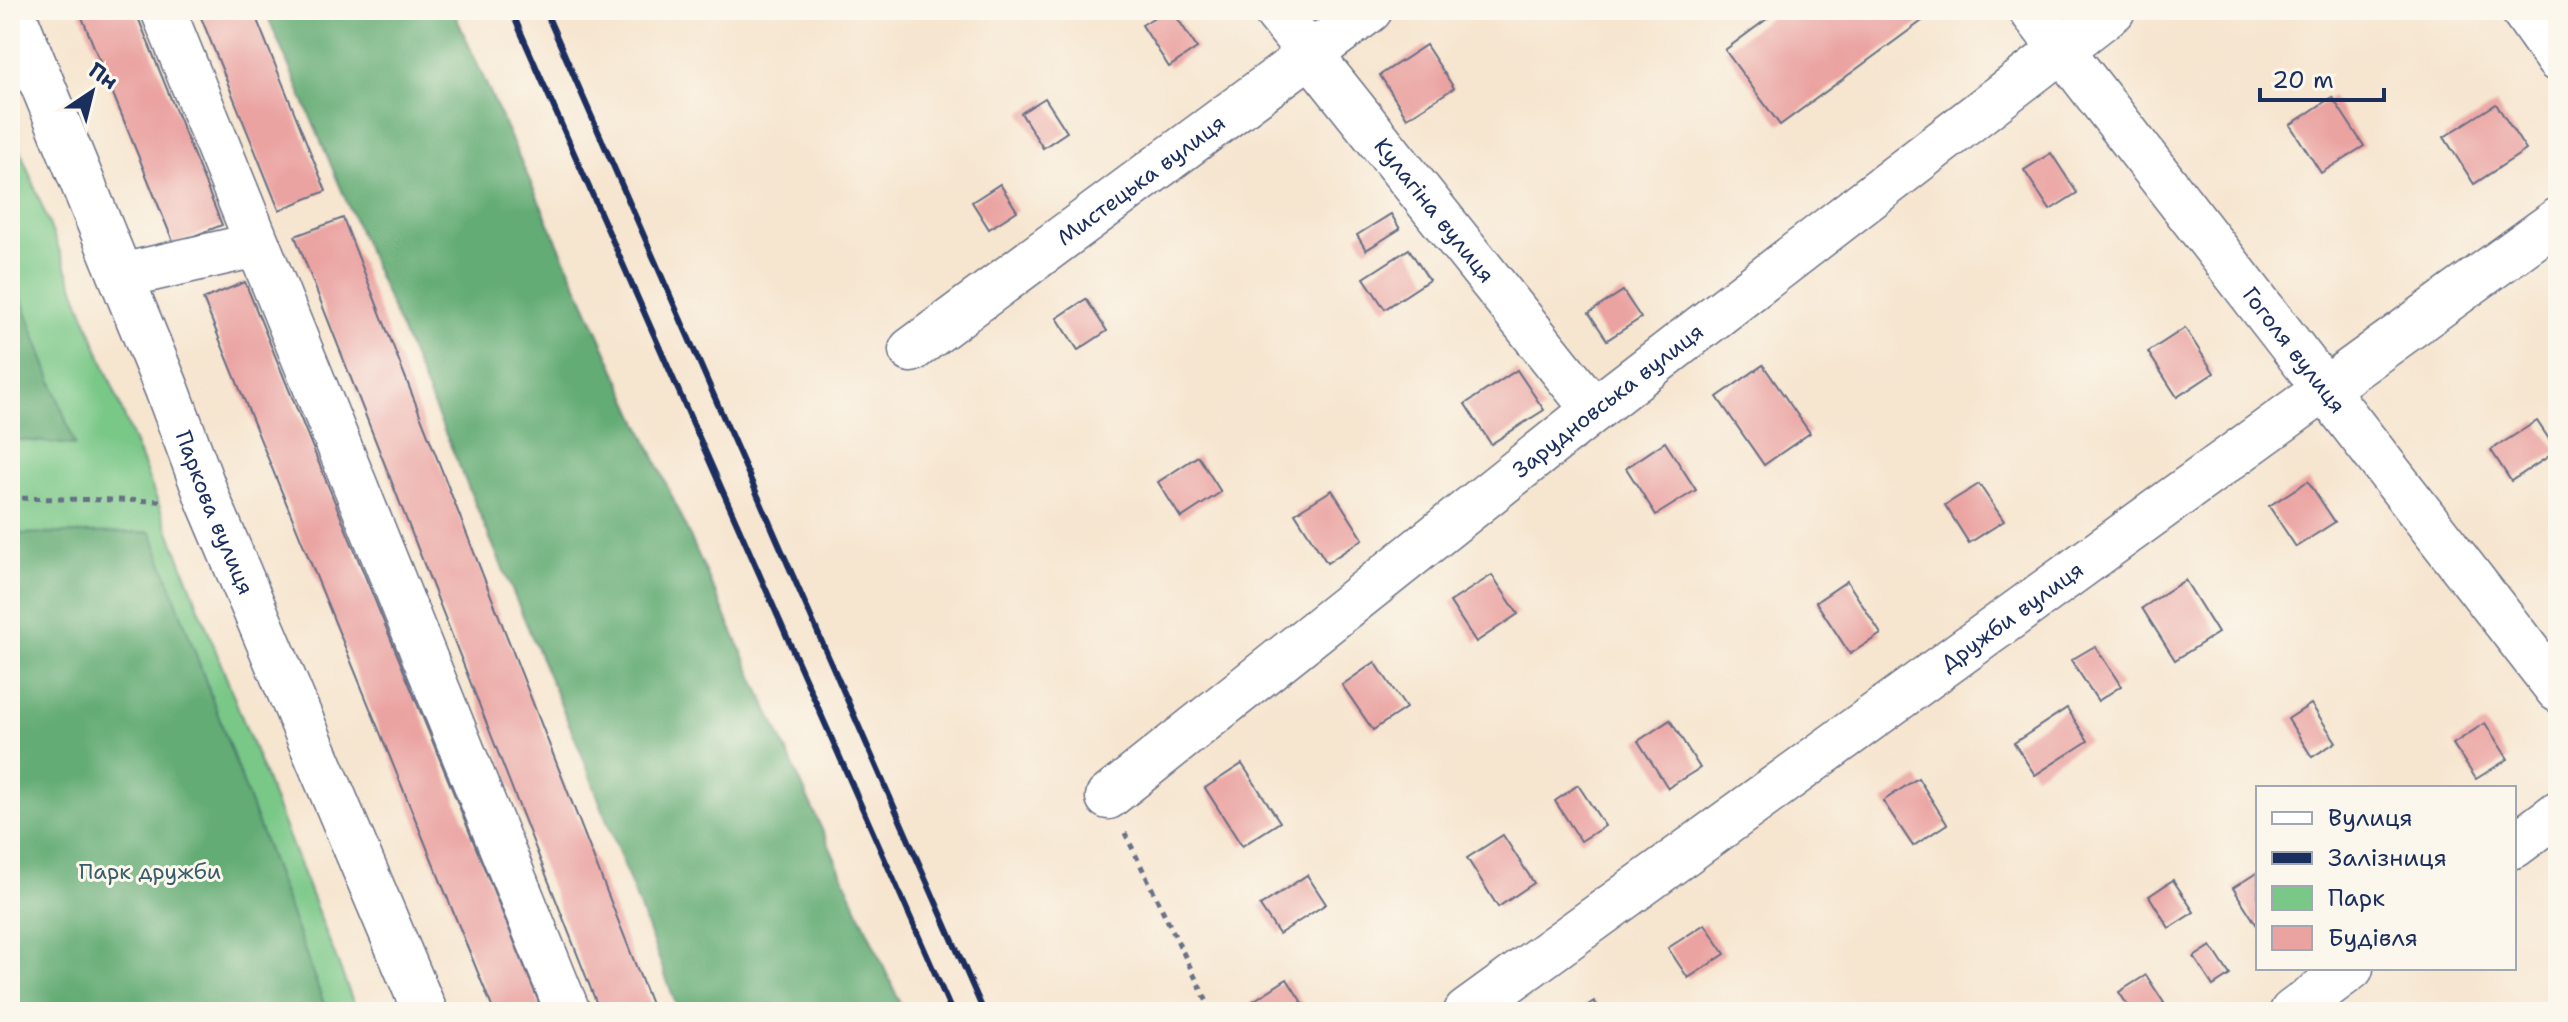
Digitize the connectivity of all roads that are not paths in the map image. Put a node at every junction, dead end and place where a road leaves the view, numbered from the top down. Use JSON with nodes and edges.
{"nodes":[{"id":1,"x":12,"y":10,"type":"edge"},
{"id":2,"x":163,"y":10,"type":"edge"},
{"id":3,"x":1275,"y":10,"type":"edge"},
{"id":4,"x":1370,"y":10,"type":"edge"},
{"id":5,"x":2031,"y":10,"type":"edge"},
{"id":6,"x":2113,"y":10,"type":"edge"},
{"id":7,"x":2523,"y":10,"type":"edge"},
{"id":8,"x":2061,"y":48,"type":"junction"},
{"id":9,"x":1310,"y":54,"type":"junction"},
{"id":10,"x":2558,"y":60,"type":"edge"},
{"id":11,"x":2558,"y":220,"type":"edge"},
{"id":12,"x":256,"y":245,"type":"junction"},
{"id":13,"x":121,"y":276,"type":"junction"},
{"id":14,"x":911,"y":350,"type":"dead end"},
{"id":15,"x":2323,"y":388,"type":"junction"},
{"id":16,"x":1594,"y":410,"type":"junction"},
{"id":17,"x":2558,"y":690,"type":"edge"},
{"id":18,"x":1108,"y":797,"type":"road end"},
{"id":19,"x":2558,"y":813,"type":"edge"},
{"id":20,"x":2516,"y":844,"type":"edge"},
{"id":21,"x":2348,"y":970,"type":"edge"},
{"id":22,"x":425,"y":1012,"type":"edge"},
{"id":23,"x":568,"y":1012,"type":"edge"},
{"id":24,"x":1466,"y":1012,"type":"edge"},
{"id":25,"x":2292,"y":1012,"type":"edge"}],
"edges":[{"from":1,"to":13,"type":"street","name":"Паркова вулиця"},
{"from":2,"to":12,"type":"street"},
{"from":3,"to":9,"type":"street","name":"Кулагіна вулиця"},
{"from":4,"to":9,"type":"street","name":"Мистецька вулиця"},
{"from":5,"to":8,"type":"street","name":"Гоголя вулиця"},
{"from":6,"to":8,"type":"street","name":"Зарудновська вулиця"},
{"from":7,"to":10,"type":"street"},
{"from":8,"to":15,"type":"street","name":"Гоголя вулиця"},
{"from":8,"to":16,"type":"street","name":"Зарудновська вулиця"},
{"from":9,"to":14,"type":"street","name":"Мистецька вулиця"},
{"from":9,"to":16,"type":"street","name":"Кулагіна вулиця"},
{"from":11,"to":15,"type":"street","name":"Дружби вулиця"},
{"from":12,"to":13,"type":"street"},
{"from":12,"to":23,"type":"street"},
{"from":13,"to":22,"type":"street","name":"Паркова вулиця"},
{"from":15,"to":17,"type":"street","name":"Гоголя вулиця"},
{"from":15,"to":24,"type":"street","name":"Дружби вулиця"},
{"from":16,"to":18,"type":"street","name":"Зарудновська вулиця"},
{"from":19,"to":20,"type":"street"},
{"from":21,"to":25,"type":"street"}]}
